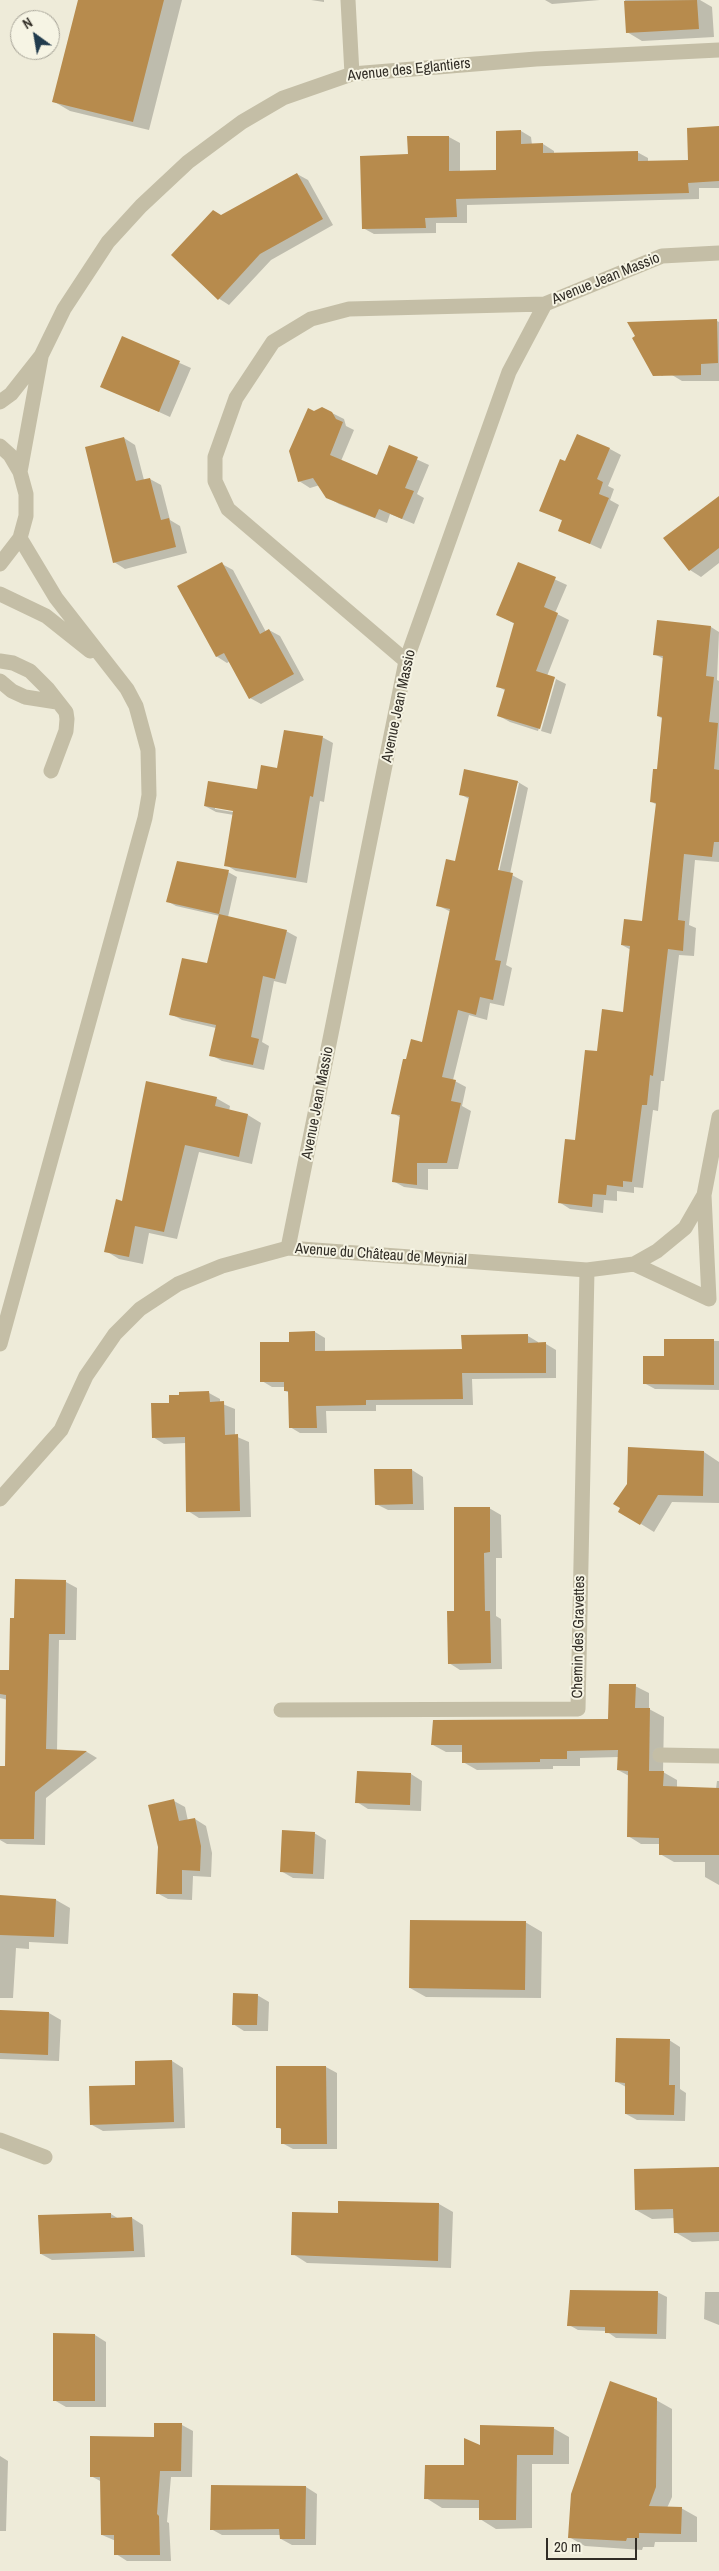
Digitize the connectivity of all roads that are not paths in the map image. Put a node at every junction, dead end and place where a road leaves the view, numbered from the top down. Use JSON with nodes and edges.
{"nodes":[{"id":1,"x":348,"y":0,"type":"edge"},
{"id":2,"x":719,"y":50,"type":"edge"},
{"id":3,"x":352,"y":74,"type":"junction"},
{"id":4,"x":719,"y":253,"type":"edge"},
{"id":5,"x":545,"y":304,"type":"junction"},
{"id":6,"x":41,"y":356,"type":"junction"},
{"id":7,"x":0,"y":402,"type":"edge"},
{"id":8,"x":0,"y":446,"type":"edge"},
{"id":9,"x":20,"y":472,"type":"junction"},
{"id":10,"x":20,"y":538,"type":"junction"},
{"id":11,"x":0,"y":564,"type":"edge"},
{"id":12,"x":0,"y":594,"type":"edge"},
{"id":13,"x":0,"y":661,"type":"edge"},
{"id":14,"x":406,"y":661,"type":"junction"},
{"id":15,"x":108,"y":666,"type":"junction"},
{"id":16,"x":0,"y":681,"type":"edge"},
{"id":17,"x":57,"y":702,"type":"junction"},
{"id":18,"x":51,"y":771,"type":"dead end"},
{"id":19,"x":719,"y":1117,"type":"edge"},
{"id":20,"x":704,"y":1195,"type":"junction"},
{"id":21,"x":288,"y":1248,"type":"junction"},
{"id":22,"x":634,"y":1264,"type":"junction"},
{"id":23,"x":587,"y":1270,"type":"junction"},
{"id":24,"x":0,"y":1344,"type":"edge"},
{"id":25,"x":0,"y":1499,"type":"edge"},
{"id":26,"x":281,"y":1710,"type":"dead end"},
{"id":27,"x":660,"y":1755,"type":"dead end"},
{"id":28,"x":719,"y":1756,"type":"edge"},
{"id":29,"x":0,"y":2140,"type":"edge"},
{"id":30,"x":45,"y":2157,"type":"dead end"}],
"edges":[{"from":1,"to":3,"type":"street"},
{"from":2,"to":3,"type":"street","name":"Avenue des Eglantiers"},
{"from":3,"to":6,"type":"street","name":"Avenue des Eglantiers"},
{"from":4,"to":5,"type":"street","name":"Avenue Jean Massio"},
{"from":5,"to":14,"type":"street","name":"Avenue Jean Massio"},
{"from":5,"to":14,"type":"street"},
{"from":6,"to":7,"type":"street","name":"Avenue des Eglantiers"},
{"from":6,"to":9,"type":"street","name":"Avenue des Eglantiers"},
{"from":8,"to":9,"type":"street"},
{"from":9,"to":10,"type":"street"},
{"from":10,"to":11,"type":"street"},
{"from":10,"to":15,"type":"street"},
{"from":12,"to":15,"type":"street"},
{"from":13,"to":17,"type":"street"},
{"from":14,"to":21,"type":"street","name":"Avenue Jean Massio"},
{"from":15,"to":24,"type":"street"},
{"from":16,"to":17,"type":"street"},
{"from":17,"to":18,"type":"street"},
{"from":19,"to":20,"type":"street","name":"Avenue du Château de Meynial"},
{"from":20,"to":22,"type":"street","name":"Avenue du Château de Meynial"},
{"from":20,"to":22,"type":"street"},
{"from":21,"to":23,"type":"street","name":"Avenue du Château de Meynial"},
{"from":21,"to":25,"type":"street","name":"Avenue du Château de Meynial"},
{"from":22,"to":23,"type":"street","name":"Avenue du Château de Meynial"},
{"from":23,"to":26,"type":"street","name":"Chemin des Gravettes"},
{"from":27,"to":28,"type":"street"},
{"from":29,"to":30,"type":"street"}]}
